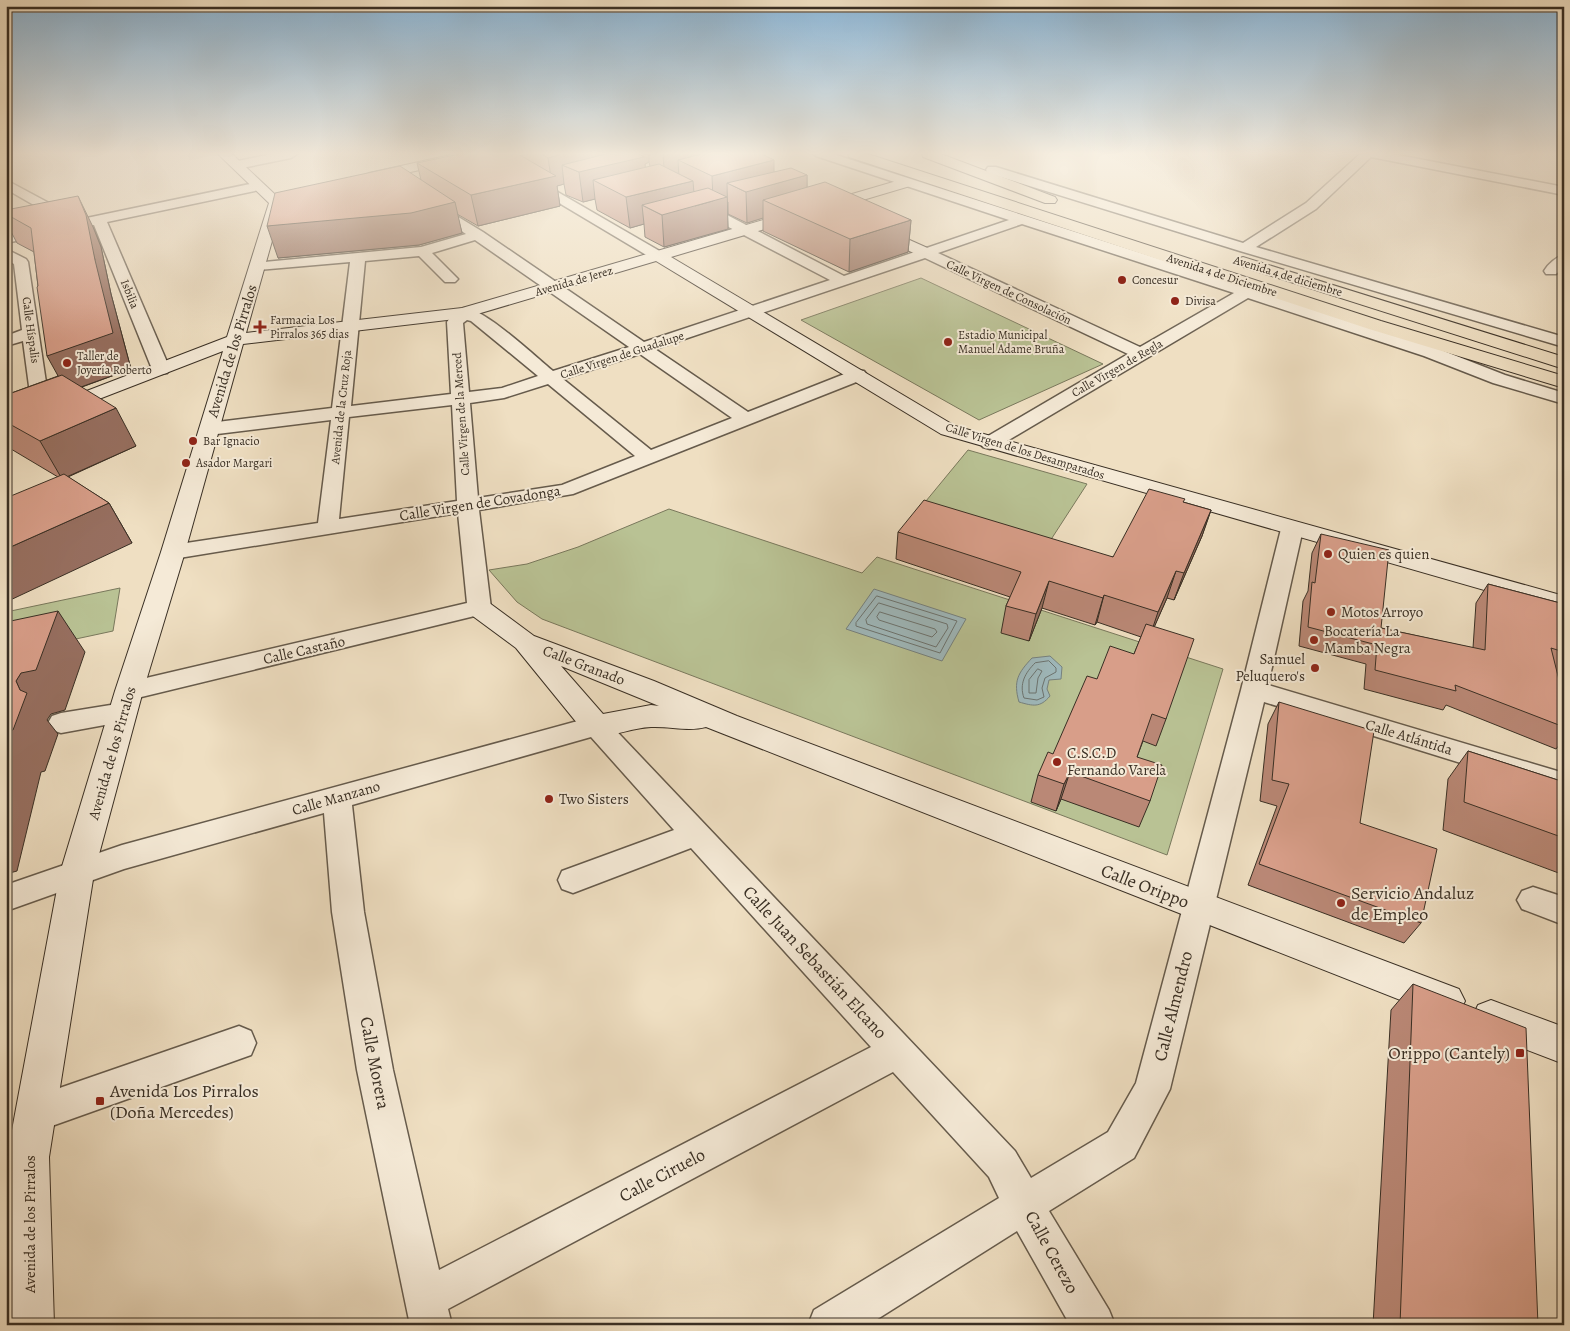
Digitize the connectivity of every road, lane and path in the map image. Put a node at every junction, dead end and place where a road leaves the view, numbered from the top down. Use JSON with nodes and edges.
{"nodes":[{"id":1,"x":63,"y":216,"type":"edge"},
{"id":2,"x":132,"y":216,"type":"edge"},
{"id":3,"x":273,"y":216,"type":"edge"},
{"id":4,"x":449,"y":216,"type":"edge"},
{"id":5,"x":591,"y":216,"type":"edge"},
{"id":6,"x":698,"y":216,"type":"edge"},
{"id":7,"x":719,"y":216,"type":"edge"},
{"id":8,"x":794,"y":216,"type":"edge"},
{"id":9,"x":1008,"y":216,"type":"edge"},
{"id":10,"x":1043,"y":216,"type":"edge"},
{"id":11,"x":1093,"y":216,"type":"edge"},
{"id":12,"x":1094,"y":216,"type":"edge"},
{"id":13,"x":1142,"y":216,"type":"edge"},
{"id":14,"x":1295,"y":216,"type":"edge"},
{"id":15,"x":692,"y":218,"type":"edge"},
{"id":16,"x":1099,"y":218,"type":"junction"},
{"id":17,"x":100,"y":219,"type":"junction"},
{"id":18,"x":1020,"y":220,"type":"junction"},
{"id":19,"x":859,"y":222,"type":"edge"},
{"id":20,"x":77,"y":224,"type":"junction"},
{"id":21,"x":745,"y":230,"type":"junction"},
{"id":22,"x":644,"y":231,"type":"dead end"},
{"id":23,"x":478,"y":235,"type":"junction"},
{"id":24,"x":624,"y":236,"type":"junction"},
{"id":25,"x":6,"y":238,"type":"edge"},
{"id":26,"x":1245,"y":248,"type":"junction"},
{"id":27,"x":422,"y":251,"type":"junction"},
{"id":28,"x":6,"y":253,"type":"edge"},
{"id":29,"x":926,"y":253,"type":"junction"},
{"id":30,"x":658,"y":256,"type":"junction"},
{"id":31,"x":358,"y":257,"type":"junction"},
{"id":32,"x":1564,"y":259,"type":"edge"},
{"id":33,"x":14,"y":264,"type":"edge"},
{"id":34,"x":258,"y":266,"type":"junction"},
{"id":35,"x":1551,"y":271,"type":"dead end"},
{"id":36,"x":450,"y":279,"type":"dead end"},
{"id":37,"x":843,"y":282,"type":"junction"},
{"id":38,"x":554,"y":287,"type":"junction"},
{"id":39,"x":1244,"y":294,"type":"junction"},
{"id":40,"x":1381,"y":304,"type":"junction"},
{"id":41,"x":753,"y":312,"type":"junction"},
{"id":42,"x":464,"y":313,"type":"junction"},
{"id":43,"x":350,"y":326,"type":"junction"},
{"id":44,"x":32,"y":333,"type":"junction"},
{"id":45,"x":235,"y":340,"type":"junction"},
{"id":46,"x":6,"y":341,"type":"edge"},
{"id":47,"x":1564,"y":344,"type":"edge"},
{"id":48,"x":642,"y":349,"type":"junction"},
{"id":49,"x":1142,"y":354,"type":"junction"},
{"id":50,"x":1564,"y":362,"type":"edge"},
{"id":51,"x":161,"y":368,"type":"junction"},
{"id":52,"x":858,"y":375,"type":"junction"},
{"id":53,"x":550,"y":379,"type":"junction"},
{"id":54,"x":1564,"y":382,"type":"edge"},
{"id":55,"x":459,"y":398,"type":"junction"},
{"id":56,"x":1564,"y":399,"type":"edge"},
{"id":57,"x":340,"y":413,"type":"junction"},
{"id":58,"x":42,"y":416,"type":"junction"},
{"id":59,"x":746,"y":419,"type":"junction"},
{"id":60,"x":6,"y":429,"type":"edge"},
{"id":61,"x":209,"y":429,"type":"junction"},
{"id":62,"x":990,"y":443,"type":"junction"},
{"id":63,"x":648,"y":457,"type":"junction"},
{"id":64,"x":468,"y":505,"type":"junction"},
{"id":65,"x":328,"y":527,"type":"junction"},
{"id":66,"x":1292,"y":529,"type":"junction"},
{"id":67,"x":173,"y":552,"type":"junction"},
{"id":68,"x":1564,"y":605,"type":"edge"},
{"id":69,"x":479,"y":608,"type":"junction"},
{"id":70,"x":525,"y":642,"type":"junction"},
{"id":71,"x":644,"y":688,"type":"junction"},
{"id":72,"x":1254,"y":690,"type":"junction"},
{"id":73,"x":126,"y":702,"type":"junction"},
{"id":74,"x":634,"y":718,"type":"junction"},
{"id":75,"x":61,"y":723,"type":"dead end"},
{"id":76,"x":727,"y":724,"type":"junction"},
{"id":77,"x":596,"y":726,"type":"junction"},
{"id":78,"x":1564,"y":784,"type":"edge"},
{"id":79,"x":336,"y":798,"type":"junction"},
{"id":80,"x":696,"y":834,"type":"junction"},
{"id":81,"x":77,"y":873,"type":"junction"},
{"id":82,"x":572,"y":880,"type":"dead end"},
{"id":83,"x":6,"y":898,"type":"edge"},
{"id":84,"x":1533,"y":900,"type":"dead end"},
{"id":85,"x":1198,"y":906,"type":"junction"},
{"id":86,"x":1564,"y":911,"type":"edge"},
{"id":87,"x":239,"y":1043,"type":"dead end"},
{"id":88,"x":1564,"y":1046,"type":"edge"},
{"id":89,"x":898,"y":1051,"type":"junction"},
{"id":90,"x":36,"y":1114,"type":"junction"},
{"id":91,"x":17,"y":1159,"type":"edge"},
{"id":92,"x":6,"y":1201,"type":"edge"},
{"id":93,"x":1026,"y":1204,"type":"junction"},
{"id":94,"x":428,"y":1312,"type":"edge"},
{"id":95,"x":30,"y":1325,"type":"edge"},
{"id":96,"x":829,"y":1325,"type":"edge"},
{"id":97,"x":1094,"y":1325,"type":"edge"}],
"edges":[{"from":1,"to":20,"type":"street"},
{"from":2,"to":17,"type":"street"},
{"from":3,"to":34,"type":"street","name":"Avenida de los Pirralos"},
{"from":4,"to":23,"type":"street"},
{"from":5,"to":24,"type":"street","name":"Calle Virgen de los Desamparados"},
{"from":6,"to":15,"type":"street"},
{"from":7,"to":21,"type":"street"},
{"from":8,"to":21,"type":"street","name":"Avenida de Jerez"},
{"from":9,"to":18,"type":"street"},
{"from":10,"to":54,"type":"main road","name":"Avenida 4 de Diciembre"},
{"from":11,"to":16,"type":"main road","name":"Avenida 4 de diciembre"},
{"from":12,"to":16,"type":"main road"},
{"from":13,"to":26,"type":"street"},
{"from":14,"to":26,"type":"street"},
{"from":16,"to":40,"type":"main road","name":"Avenida 4 de diciembre"},
{"from":17,"to":20,"type":"street"},
{"from":17,"to":51,"type":"street","name":"Isbilia"},
{"from":18,"to":29,"type":"street","name":"Calle Virgen de Guadalupe"},
{"from":18,"to":39,"type":"street"},
{"from":19,"to":29,"type":"street","name":"Calle Virgen de Consolación"},
{"from":20,"to":25,"type":"street"},
{"from":21,"to":30,"type":"street","name":"Avenida de Jerez"},
{"from":21,"to":37,"type":"street"},
{"from":22,"to":24,"type":"street"},
{"from":23,"to":27,"type":"street"},
{"from":23,"to":38,"type":"street"},
{"from":24,"to":30,"type":"street","name":"Calle Virgen de los Desamparados"},
{"from":26,"to":47,"type":"street"},
{"from":27,"to":31,"type":"street"},
{"from":27,"to":36,"type":"street"},
{"from":28,"to":33,"type":"street","name":"Calle Híspalis"},
{"from":29,"to":37,"type":"street","name":"Calle Virgen de Guadalupe"},
{"from":29,"to":49,"type":"street","name":"Calle Virgen de Consolación"},
{"from":30,"to":38,"type":"street","name":"Avenida de Jerez"},
{"from":30,"to":41,"type":"street","name":"Calle Virgen de los Desamparados"},
{"from":31,"to":34,"type":"street"},
{"from":31,"to":43,"type":"street","name":"Avenida de la Cruz Roja"},
{"from":32,"to":35,"type":"street"},
{"from":33,"to":44,"type":"street","name":"Calle Híspalis"},
{"from":34,"to":45,"type":"street","name":"Avenida de los Pirralos"},
{"from":37,"to":41,"type":"street","name":"Calle Virgen de Guadalupe"},
{"from":38,"to":42,"type":"street","name":"Avenida de Jerez"},
{"from":38,"to":48,"type":"street"},
{"from":39,"to":49,"type":"street","name":"Calle Virgen de Regla"},
{"from":39,"to":56,"type":"street"},
{"from":40,"to":47,"type":"main road"},
{"from":40,"to":50,"type":"main road","name":"Avenida 4 de diciembre"},
{"from":41,"to":48,"type":"street","name":"Calle Virgen de Guadalupe"},
{"from":41,"to":52,"type":"street","name":"Calle Virgen de los Desamparados"},
{"from":42,"to":43,"type":"street","name":"Avenida de Jerez"},
{"from":42,"to":53,"type":"street"},
{"from":42,"to":55,"type":"street","name":"Calle Virgen de la Merced"},
{"from":43,"to":45,"type":"street","name":"Avenida de Jerez"},
{"from":43,"to":57,"type":"street","name":"Avenida de la Cruz Roja"},
{"from":44,"to":46,"type":"street"},
{"from":44,"to":58,"type":"street","name":"Calle Híspalis"},
{"from":45,"to":51,"type":"street","name":"Avenida de Jerez"},
{"from":45,"to":61,"type":"street","name":"Avenida de los Pirralos"},
{"from":48,"to":53,"type":"street","name":"Calle Virgen de Guadalupe"},
{"from":48,"to":59,"type":"street"},
{"from":49,"to":62,"type":"street","name":"Calle Virgen de Regla"},
{"from":51,"to":58,"type":"street","name":"Avenida de Jerez"},
{"from":52,"to":59,"type":"street","name":"Calle Virgen de Covadonga"},
{"from":52,"to":62,"type":"street","name":"Calle Virgen de los Desamparados"},
{"from":53,"to":55,"type":"street","name":"Calle Virgen de Guadalupe"},
{"from":53,"to":63,"type":"street"},
{"from":55,"to":57,"type":"street","name":"Calle Virgen de Guadalupe"},
{"from":55,"to":64,"type":"street","name":"Calle Virgen de la Merced"},
{"from":57,"to":61,"type":"street","name":"Calle Virgen de Guadalupe"},
{"from":57,"to":65,"type":"street","name":"Avenida de la Cruz Roja"},
{"from":58,"to":60,"type":"street","name":"Avenida de Jerez"},
{"from":59,"to":63,"type":"street","name":"Calle Virgen de Covadonga"},
{"from":61,"to":67,"type":"street","name":"Avenida de los Pirralos"},
{"from":62,"to":66,"type":"street","name":"Calle Virgen de los Desamparados"},
{"from":63,"to":64,"type":"street","name":"Calle Virgen de Covadonga"},
{"from":64,"to":65,"type":"street","name":"Calle Virgen de Covadonga"},
{"from":64,"to":69,"type":"street","name":"Calle Virgen de la Merced"},
{"from":65,"to":67,"type":"street","name":"Calle Virgen de Covadonga"},
{"from":66,"to":68,"type":"street","name":"Calle Virgen de los Desamparados"},
{"from":66,"to":72,"type":"street","name":"Calle Almendro"},
{"from":67,"to":73,"type":"street","name":"Avenida de los Pirralos"},
{"from":69,"to":70,"type":"street","name":"Calle Granado"},
{"from":69,"to":73,"type":"street","name":"Calle Castaño"},
{"from":70,"to":71,"type":"street","name":"Calle Granado"},
{"from":70,"to":77,"type":"street","name":"Calle Granado"},
{"from":71,"to":74,"type":"street"},
{"from":71,"to":76,"type":"street","name":"Calle Granado"},
{"from":72,"to":78,"type":"street","name":"Calle Atlántida"},
{"from":72,"to":85,"type":"street","name":"Calle Almendro"},
{"from":73,"to":75,"type":"street","name":"Calle Castaño"},
{"from":73,"to":81,"type":"street","name":"Avenida de los Pirralos"},
{"from":74,"to":76,"type":"street"},
{"from":74,"to":77,"type":"street"},
{"from":76,"to":85,"type":"street","name":"Calle Orippo"},
{"from":77,"to":79,"type":"street","name":"Calle Manzano"},
{"from":77,"to":80,"type":"street","name":"Calle Juan Sebastián Elcano"},
{"from":79,"to":81,"type":"street","name":"Calle Manzano"},
{"from":79,"to":94,"type":"street","name":"Calle Morera"},
{"from":80,"to":82,"type":"street"},
{"from":80,"to":89,"type":"street","name":"Calle Juan Sebastián Elcano"},
{"from":81,"to":83,"type":"street","name":"Calle Manzano"},
{"from":81,"to":90,"type":"street","name":"Avenida de los Pirralos"},
{"from":84,"to":86,"type":"street"},
{"from":85,"to":88,"type":"street","name":"Calle Orippo"},
{"from":85,"to":93,"type":"street","name":"Calle Almendro"},
{"from":87,"to":90,"type":"street"},
{"from":89,"to":93,"type":"street","name":"Calle Juan Sebastián Elcano"},
{"from":89,"to":94,"type":"street","name":"Calle Ciruelo"},
{"from":90,"to":91,"type":"street","name":"Avenida de los Pirralos"},
{"from":91,"to":92,"type":"street"},
{"from":91,"to":95,"type":"street","name":"Avenida de los Pirralos"},
{"from":93,"to":96,"type":"street","name":"Calle Almendro"},
{"from":93,"to":97,"type":"street","name":"Calle Cerezo"}]}
